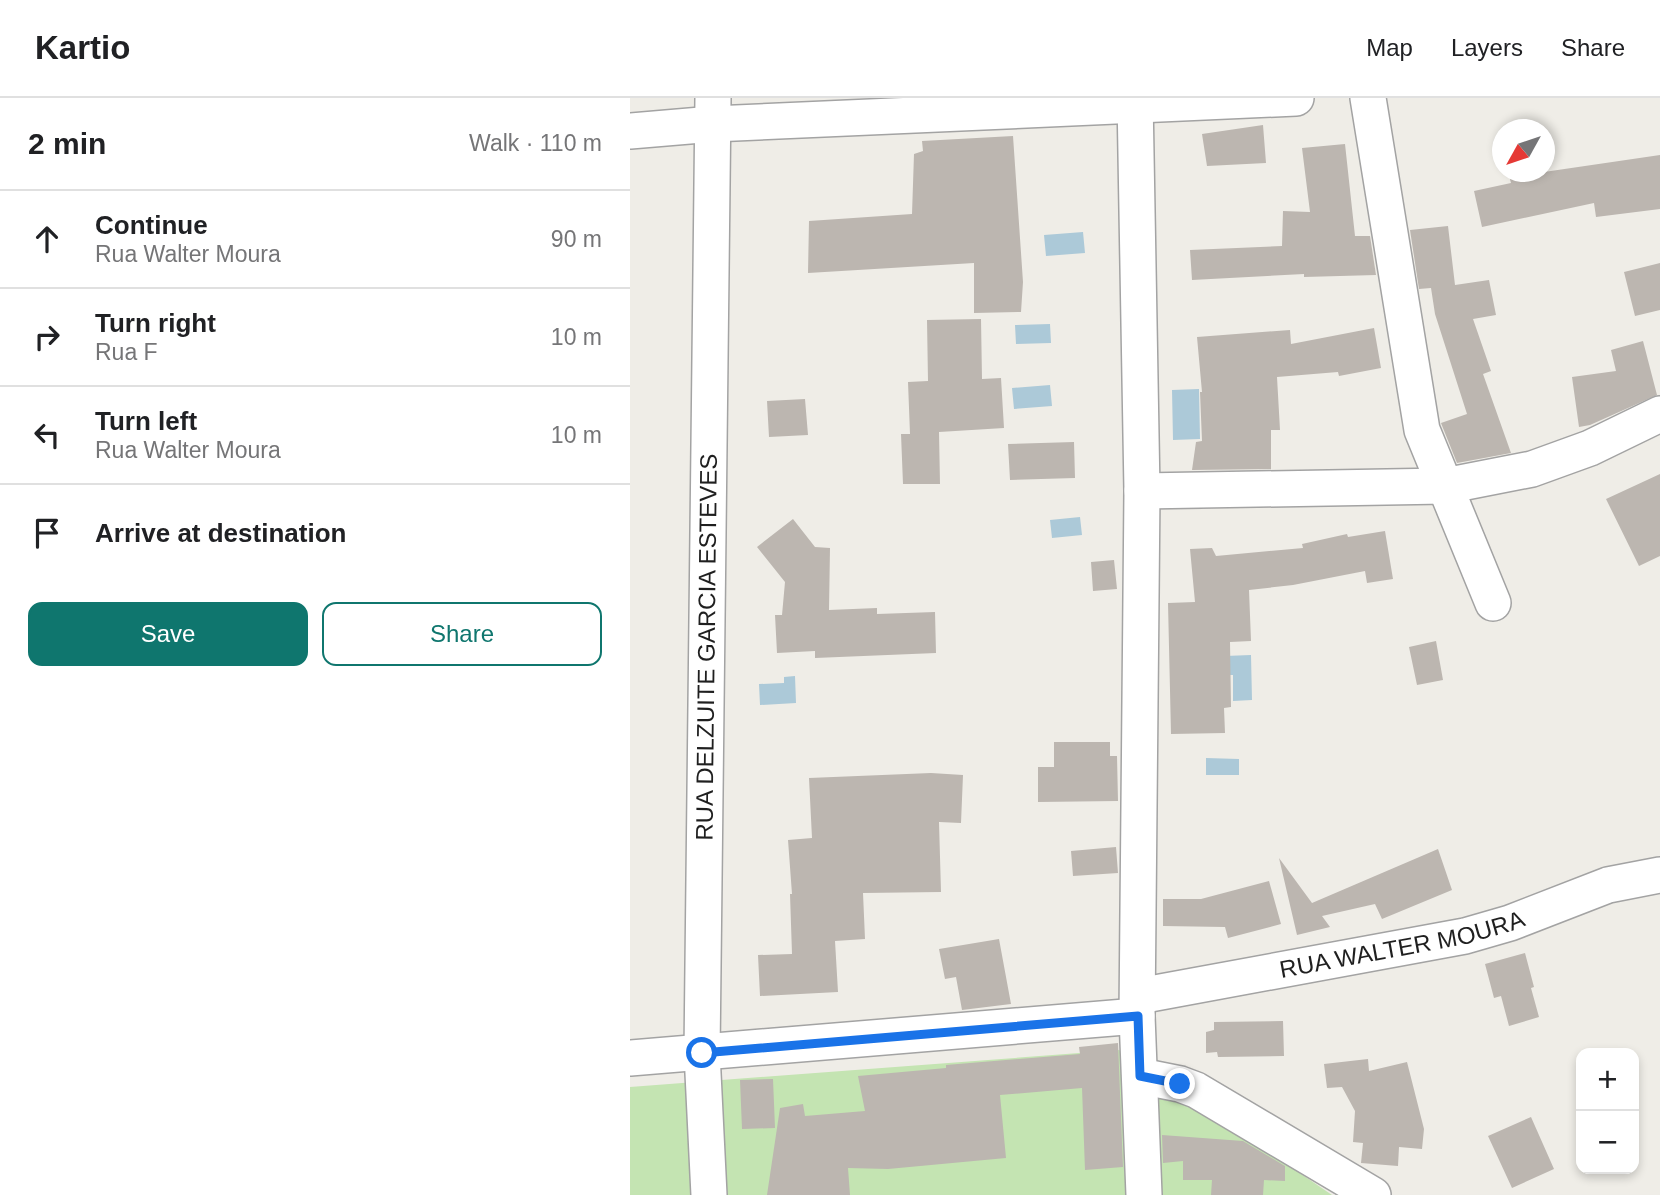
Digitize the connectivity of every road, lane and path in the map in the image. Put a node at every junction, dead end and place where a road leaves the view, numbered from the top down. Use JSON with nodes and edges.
{"nodes":[{"id":1,"x":1296,"y":98,"type":"edge"},
{"id":2,"x":1368,"y":98,"type":"edge"},
{"id":3,"x":1135,"y":102,"type":"edge"},
{"id":4,"x":713,"y":111,"type":"edge"},
{"id":5,"x":630,"y":131,"type":"edge"},
{"id":6,"x":1660,"y":414,"type":"edge"},
{"id":7,"x":1445,"y":486,"type":"junction"},
{"id":8,"x":1142,"y":491,"type":"junction"},
{"id":9,"x":1493,"y":603,"type":"dead end"},
{"id":10,"x":1660,"y":875,"type":"edge"},
{"id":11,"x":1138,"y":1006,"type":"junction"},
{"id":12,"x":702,"y":1053,"type":"junction"},
{"id":13,"x":630,"y":1058,"type":"edge"},
{"id":14,"x":1140,"y":1076,"type":"junction"},
{"id":15,"x":709,"y":1195,"type":"edge"},
{"id":16,"x":1144,"y":1195,"type":"edge"},
{"id":17,"x":1373,"y":1195,"type":"edge"}],
"edges":[{"from":1,"to":3,"type":"street"},
{"from":2,"to":7,"type":"street"},
{"from":3,"to":4,"type":"street"},
{"from":3,"to":8,"type":"street"},
{"from":4,"to":5,"type":"street"},
{"from":4,"to":12,"type":"street","name":"RUA DELZUITE GARCIA ESTEVES"},
{"from":6,"to":7,"type":"street"},
{"from":7,"to":8,"type":"street"},
{"from":7,"to":9,"type":"street"},
{"from":8,"to":11,"type":"street"},
{"from":10,"to":11,"type":"street","name":"RUA WALTER MOURA"},
{"from":11,"to":12,"type":"street","name":"RUA WALTER MOURA"},
{"from":11,"to":14,"type":"street"},
{"from":12,"to":13,"type":"street","name":"RUA WALTER MOURA"},
{"from":12,"to":15,"type":"street","name":"RUA DELZUITE GARCIA ESTEVES"},
{"from":14,"to":16,"type":"street"},
{"from":14,"to":17,"type":"street"}]}
